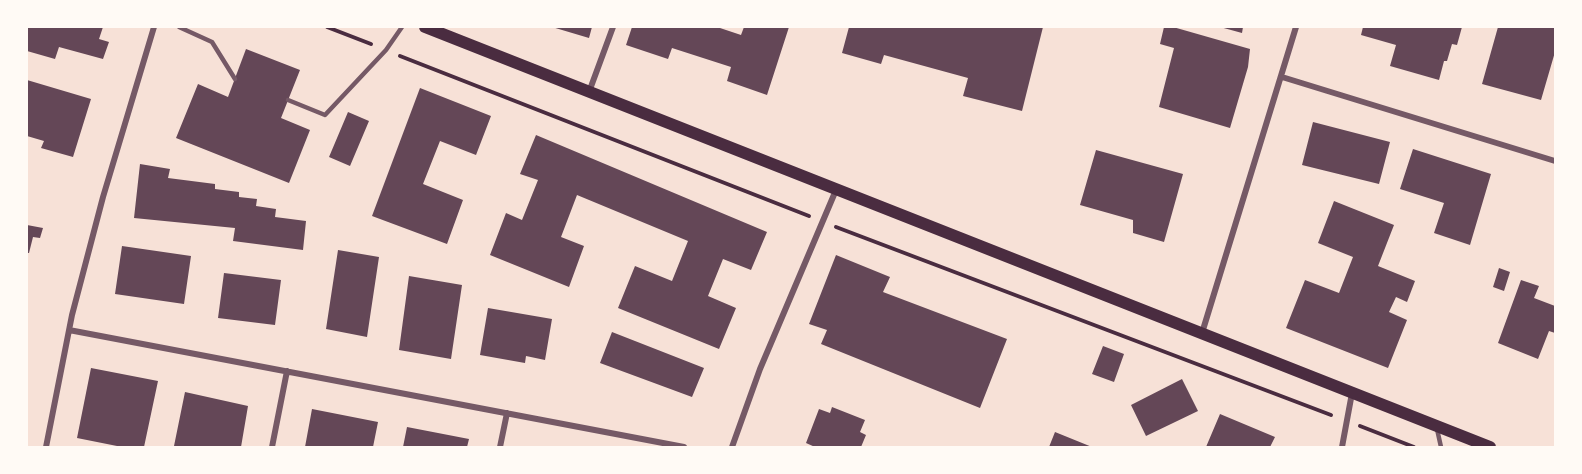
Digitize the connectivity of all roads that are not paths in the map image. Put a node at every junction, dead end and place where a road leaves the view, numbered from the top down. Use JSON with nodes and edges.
{"nodes":[{"id":1,"x":154,"y":27,"type":"edge"},
{"id":2,"x":179,"y":27,"type":"edge"},
{"id":3,"x":402,"y":27,"type":"edge"},
{"id":4,"x":425,"y":27,"type":"edge"},
{"id":5,"x":613,"y":27,"type":"edge"},
{"id":6,"x":1296,"y":27,"type":"edge"},
{"id":7,"x":1282,"y":77,"type":"junction"},
{"id":8,"x":235,"y":79,"type":"dead end"},
{"id":9,"x":589,"y":92,"type":"junction"},
{"id":10,"x":288,"y":100,"type":"dead end"},
{"id":11,"x":1555,"y":161,"type":"edge"},
{"id":12,"x":836,"y":189,"type":"junction"},
{"id":13,"x":69,"y":330,"type":"junction"},
{"id":14,"x":1202,"y":334,"type":"junction"},
{"id":15,"x":287,"y":371,"type":"junction"},
{"id":16,"x":1352,"y":393,"type":"junction"},
{"id":17,"x":507,"y":413,"type":"junction"},
{"id":18,"x":1437,"y":426,"type":"junction"},
{"id":19,"x":46,"y":447,"type":"edge"},
{"id":20,"x":272,"y":447,"type":"edge"},
{"id":21,"x":500,"y":447,"type":"edge"},
{"id":22,"x":684,"y":447,"type":"edge"},
{"id":23,"x":732,"y":447,"type":"edge"},
{"id":24,"x":1342,"y":447,"type":"edge"},
{"id":25,"x":1441,"y":447,"type":"edge"},
{"id":26,"x":1490,"y":447,"type":"edge"}],
"edges":[{"from":1,"to":13,"type":"street"},
{"from":2,"to":8,"type":"lane"},
{"from":3,"to":10,"type":"lane"},
{"from":4,"to":9,"type":"main road"},
{"from":5,"to":9,"type":"street"},
{"from":6,"to":7,"type":"street"},
{"from":7,"to":11,"type":"street"},
{"from":7,"to":14,"type":"street"},
{"from":9,"to":12,"type":"main road"},
{"from":12,"to":14,"type":"main road"},
{"from":12,"to":23,"type":"street"},
{"from":13,"to":15,"type":"street"},
{"from":13,"to":19,"type":"street"},
{"from":14,"to":16,"type":"main road"},
{"from":15,"to":17,"type":"street"},
{"from":15,"to":20,"type":"street"},
{"from":16,"to":18,"type":"main road"},
{"from":16,"to":24,"type":"street"},
{"from":17,"to":21,"type":"street"},
{"from":17,"to":22,"type":"street"},
{"from":18,"to":25,"type":"lane"},
{"from":18,"to":26,"type":"main road"}]}
